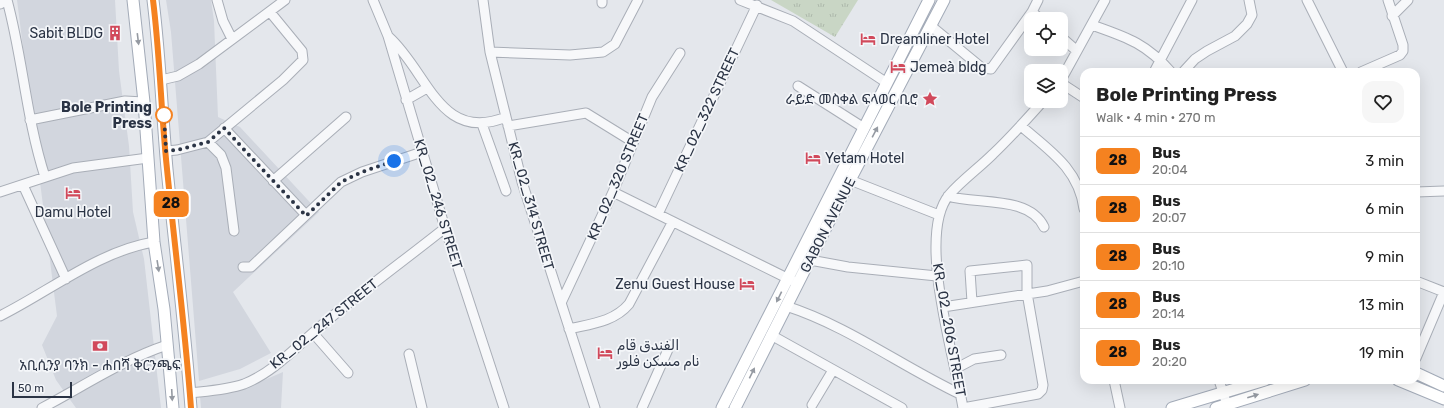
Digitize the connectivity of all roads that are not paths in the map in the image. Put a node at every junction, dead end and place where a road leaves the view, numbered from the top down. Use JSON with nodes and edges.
{"nodes":[{"id":1,"x":133,"y":0,"type":"edge"},
{"id":2,"x":153,"y":0,"type":"edge"},
{"id":3,"x":217,"y":0,"type":"edge"},
{"id":4,"x":285,"y":0,"type":"edge"},
{"id":5,"x":373,"y":0,"type":"edge"},
{"id":6,"x":483,"y":0,"type":"edge"},
{"id":7,"x":638,"y":0,"type":"edge"},
{"id":8,"x":740,"y":0,"type":"edge"},
{"id":9,"x":929,"y":0,"type":"edge"},
{"id":10,"x":944,"y":0,"type":"edge"},
{"id":11,"x":1038,"y":0,"type":"edge"},
{"id":12,"x":1105,"y":0,"type":"edge"},
{"id":13,"x":1192,"y":0,"type":"edge"},
{"id":14,"x":1249,"y":0,"type":"edge"},
{"id":15,"x":1308,"y":0,"type":"edge"},
{"id":16,"x":1388,"y":0,"type":"edge"},
{"id":17,"x":1408,"y":0,"type":"edge"},
{"id":18,"x":0,"y":4,"type":"edge"},
{"id":19,"x":757,"y":5,"type":"junction"},
{"id":20,"x":270,"y":12,"type":"junction"},
{"id":21,"x":1032,"y":12,"type":"edge"},
{"id":22,"x":1392,"y":16,"type":"junction"},
{"id":23,"x":1024,"y":23,"type":"edge"},
{"id":24,"x":1092,"y":25,"type":"junction"},
{"id":25,"x":931,"y":26,"type":"junction"},
{"id":26,"x":388,"y":36,"type":"junction"},
{"id":27,"x":232,"y":40,"type":"junction"},
{"id":28,"x":1068,"y":44,"type":"edge"},
{"id":29,"x":1077,"y":51,"type":"junction"},
{"id":30,"x":490,"y":52,"type":"junction"},
{"id":31,"x":680,"y":53,"type":"dead end"},
{"id":32,"x":1160,"y":60,"type":"junction"},
{"id":33,"x":1068,"y":67,"type":"edge"},
{"id":34,"x":1156,"y":68,"type":"edge"},
{"id":35,"x":1167,"y":68,"type":"edge"},
{"id":36,"x":1187,"y":68,"type":"edge"},
{"id":37,"x":1341,"y":68,"type":"edge"},
{"id":38,"x":1370,"y":68,"type":"edge"},
{"id":39,"x":161,"y":80,"type":"junction"},
{"id":40,"x":887,"y":83,"type":"junction"},
{"id":41,"x":798,"y":86,"type":"dead end"},
{"id":42,"x":427,"y":88,"type":"junction"},
{"id":43,"x":1068,"y":88,"type":"edge"},
{"id":44,"x":1080,"y":95,"type":"edge"},
{"id":45,"x":406,"y":100,"type":"junction"},
{"id":46,"x":144,"y":102,"type":"junction"},
{"id":47,"x":1037,"y":108,"type":"edge"},
{"id":48,"x":346,"y":117,"type":"dead end"},
{"id":49,"x":506,"y":117,"type":"junction"},
{"id":50,"x":30,"y":120,"type":"junction"},
{"id":51,"x":482,"y":124,"type":"junction"},
{"id":52,"x":508,"y":126,"type":"junction"},
{"id":53,"x":1021,"y":126,"type":"junction"},
{"id":54,"x":224,"y":128,"type":"junction"},
{"id":55,"x":864,"y":128,"type":"junction"},
{"id":56,"x":208,"y":142,"type":"junction"},
{"id":57,"x":633,"y":142,"type":"junction"},
{"id":58,"x":166,"y":151,"type":"junction"},
{"id":59,"x":422,"y":152,"type":"junction"},
{"id":60,"x":148,"y":158,"type":"junction"},
{"id":61,"x":45,"y":177,"type":"junction"},
{"id":62,"x":850,"y":180,"type":"junction"},
{"id":63,"x":273,"y":181,"type":"junction"},
{"id":64,"x":24,"y":186,"type":"junction"},
{"id":65,"x":506,"y":191,"type":"dead end"},
{"id":66,"x":1444,"y":191,"type":"edge"},
{"id":67,"x":0,"y":192,"type":"edge"},
{"id":68,"x":612,"y":192,"type":"junction"},
{"id":69,"x":1420,"y":192,"type":"edge"},
{"id":70,"x":1080,"y":195,"type":"edge"},
{"id":71,"x":948,"y":196,"type":"junction"},
{"id":72,"x":658,"y":214,"type":"junction"},
{"id":73,"x":939,"y":215,"type":"junction"},
{"id":74,"x":306,"y":216,"type":"junction"},
{"id":75,"x":672,"y":223,"type":"junction"},
{"id":76,"x":1044,"y":227,"type":"dead end"},
{"id":77,"x":445,"y":228,"type":"junction"},
{"id":78,"x":234,"y":231,"type":"dead end"},
{"id":79,"x":154,"y":242,"type":"junction"},
{"id":80,"x":810,"y":260,"type":"junction"},
{"id":81,"x":243,"y":267,"type":"dead end"},
{"id":82,"x":937,"y":276,"type":"junction"},
{"id":83,"x":66,"y":279,"type":"junction"},
{"id":84,"x":793,"y":281,"type":"junction"},
{"id":85,"x":1080,"y":282,"type":"edge"},
{"id":86,"x":1420,"y":283,"type":"edge"},
{"id":87,"x":1444,"y":292,"type":"edge"},
{"id":88,"x":1027,"y":293,"type":"junction"},
{"id":89,"x":972,"y":302,"type":"junction"},
{"id":90,"x":561,"y":303,"type":"junction"},
{"id":91,"x":786,"y":306,"type":"junction"},
{"id":92,"x":943,"y":307,"type":"junction"},
{"id":93,"x":0,"y":316,"type":"edge"},
{"id":94,"x":569,"y":329,"type":"junction"},
{"id":95,"x":313,"y":333,"type":"junction"},
{"id":96,"x":771,"y":335,"type":"junction"},
{"id":97,"x":167,"y":345,"type":"junction"},
{"id":98,"x":670,"y":345,"type":"dead end"},
{"id":99,"x":1420,"y":348,"type":"edge"},
{"id":100,"x":409,"y":354,"type":"dead end"},
{"id":101,"x":1001,"y":356,"type":"dead end"},
{"id":102,"x":956,"y":369,"type":"junction"},
{"id":103,"x":833,"y":370,"type":"junction"},
{"id":104,"x":348,"y":373,"type":"dead end"},
{"id":105,"x":1420,"y":375,"type":"edge"},
{"id":106,"x":1115,"y":384,"type":"edge"},
{"id":107,"x":1220,"y":384,"type":"edge"},
{"id":108,"x":1252,"y":384,"type":"edge"},
{"id":109,"x":1293,"y":384,"type":"edge"},
{"id":110,"x":1409,"y":384,"type":"edge"},
{"id":111,"x":1443,"y":385,"type":"edge"},
{"id":112,"x":1428,"y":391,"type":"junction"},
{"id":113,"x":190,"y":393,"type":"junction"},
{"id":114,"x":1223,"y":393,"type":"junction"},
{"id":115,"x":960,"y":394,"type":"junction"},
{"id":116,"x":1444,"y":399,"type":"edge"},
{"id":117,"x":1444,"y":406,"type":"edge"},
{"id":118,"x":813,"y":407,"type":"edge"},
{"id":119,"x":1223,"y":407,"type":"edge"},
{"id":120,"x":42,"y":408,"type":"edge"},
{"id":121,"x":173,"y":408,"type":"edge"},
{"id":122,"x":191,"y":408,"type":"edge"},
{"id":123,"x":422,"y":408,"type":"edge"},
{"id":124,"x":502,"y":408,"type":"edge"},
{"id":125,"x":595,"y":408,"type":"edge"},
{"id":126,"x":642,"y":408,"type":"edge"},
{"id":127,"x":722,"y":408,"type":"edge"},
{"id":128,"x":735,"y":408,"type":"edge"},
{"id":129,"x":902,"y":408,"type":"edge"},
{"id":130,"x":963,"y":408,"type":"edge"},
{"id":131,"x":1120,"y":408,"type":"edge"},
{"id":132,"x":1172,"y":408,"type":"edge"}],
"edges":[{"from":1,"to":46,"type":"main road","one_way":true},
{"from":2,"to":39,"type":"main road"},
{"from":3,"to":27,"type":"street"},
{"from":4,"to":20,"type":"street"},
{"from":5,"to":26,"type":"street","name":"KR_02_246 STREET"},
{"from":6,"to":30,"type":"street","name":"KR_02_314 STREET"},
{"from":7,"to":30,"type":"street"},
{"from":8,"to":19,"type":"street"},
{"from":9,"to":40,"type":"main road","name":"GABON AVENUE"},
{"from":10,"to":25,"type":"main road","name":"GABON AVENUE"},
{"from":11,"to":21,"type":"street"},
{"from":12,"to":24,"type":"street"},
{"from":13,"to":32,"type":"street"},
{"from":14,"to":36,"type":"street"},
{"from":15,"to":37,"type":"street"},
{"from":16,"to":22,"type":"street"},
{"from":17,"to":22,"type":"street"},
{"from":18,"to":50,"type":"street"},
{"from":19,"to":40,"type":"street"},
{"from":19,"to":72,"type":"street","name":"KR_02_322 STREET"},
{"from":20,"to":27,"type":"street"},
{"from":20,"to":54,"type":"street"},
{"from":22,"to":38,"type":"street"},
{"from":23,"to":25,"type":"street"},
{"from":24,"to":29,"type":"street"},
{"from":24,"to":32,"type":"street"},
{"from":62,"to":25,"type":"main road","name":"GABON AVENUE","one_way":true},
{"from":26,"to":42,"type":"street"},
{"from":26,"to":45,"type":"street","name":"KR_02_246 STREET"},
{"from":27,"to":39,"type":"street"},
{"from":28,"to":29,"type":"street"},
{"from":29,"to":33,"type":"street"},
{"from":30,"to":49,"type":"street","name":"KR_02_314 STREET"},
{"from":31,"to":57,"type":"street","name":"KR_02_320 STREET"},
{"from":32,"to":34,"type":"street"},
{"from":32,"to":35,"type":"street"},
{"from":39,"to":58,"type":"main road"},
{"from":40,"to":55,"type":"main road","name":"GABON AVENUE"},
{"from":41,"to":55,"type":"street"},
{"from":42,"to":45,"type":"street"},
{"from":42,"to":51,"type":"street"},
{"from":43,"to":44,"type":"street"},
{"from":45,"to":59,"type":"street","name":"KR_02_246 STREET"},
{"from":46,"to":50,"type":"street"},
{"from":46,"to":60,"type":"main road"},
{"from":47,"to":53,"type":"street","name":"KR_02_206 STREET"},
{"from":48,"to":63,"type":"street"},
{"from":49,"to":51,"type":"street"},
{"from":49,"to":52,"type":"street","name":"KR_02_314 STREET"},
{"from":50,"to":61,"type":"street"},
{"from":51,"to":65,"type":"street"},
{"from":52,"to":57,"type":"street"},
{"from":52,"to":90,"type":"street","name":"KR_02_314 STREET"},
{"from":53,"to":70,"type":"street"},
{"from":53,"to":71,"type":"street","name":"KR_02_206 STREET"},
{"from":54,"to":56,"type":"street"},
{"from":54,"to":63,"type":"street"},
{"from":55,"to":84,"type":"main road","name":"GABON AVENUE"},
{"from":56,"to":58,"type":"street"},
{"from":56,"to":78,"type":"street"},
{"from":57,"to":68,"type":"street","name":"KR_02_320 STREET"},
{"from":58,"to":113,"type":"main road"},
{"from":59,"to":74,"type":"street"},
{"from":59,"to":77,"type":"street","name":"KR_02_246 STREET"},
{"from":60,"to":61,"type":"street"},
{"from":60,"to":79,"type":"main road"},
{"from":61,"to":64,"type":"street"},
{"from":62,"to":73,"type":"street"},
{"from":62,"to":80,"type":"main road","name":"GABON AVENUE"},
{"from":63,"to":74,"type":"street"},
{"from":64,"to":67,"type":"street"},
{"from":64,"to":83,"type":"street"},
{"from":66,"to":69,"type":"street"},
{"from":68,"to":72,"type":"street"},
{"from":68,"to":90,"type":"street","name":"KR_02_320 STREET"},
{"from":71,"to":73,"type":"street","name":"KR_02_206 STREET"},
{"from":71,"to":76,"type":"street"},
{"from":72,"to":75,"type":"street"},
{"from":73,"to":82,"type":"street","name":"KR_02_206 STREET"},
{"from":74,"to":81,"type":"street"},
{"from":75,"to":84,"type":"street"},
{"from":75,"to":94,"type":"street"},
{"from":77,"to":95,"type":"street","name":"KR_02_247 STREET"},
{"from":77,"to":124,"type":"street","name":"KR_02_246 STREET"},
{"from":79,"to":83,"type":"street"},
{"from":79,"to":97,"type":"main road","one_way":true},
{"from":80,"to":82,"type":"street"},
{"from":80,"to":84,"type":"main road","name":"GABON AVENUE"},
{"from":82,"to":92,"type":"street","name":"KR_02_206 STREET"},
{"from":83,"to":93,"type":"street"},
{"from":84,"to":91,"type":"main road","name":"GABON AVENUE"},
{"from":84,"to":127,"type":"main road","name":"GABON AVENUE","one_way":true},
{"from":85,"to":88,"type":"street"},
{"from":86,"to":87,"type":"street"},
{"from":87,"to":99,"type":"street"},
{"from":88,"to":89,"type":"street"},
{"from":88,"to":89,"type":"street"},
{"from":88,"to":130,"type":"street"},
{"from":89,"to":92,"type":"street"},
{"from":90,"to":94,"type":"street","name":"KR_02_314 STREET"},
{"from":91,"to":96,"type":"main road","name":"GABON AVENUE"},
{"from":91,"to":115,"type":"street"},
{"from":92,"to":102,"type":"street","name":"KR_02_206 STREET"},
{"from":94,"to":125,"type":"street","name":"KR_02_314 STREET"},
{"from":95,"to":104,"type":"street"},
{"from":95,"to":113,"type":"street","name":"KR_02_247 STREET"},
{"from":96,"to":103,"type":"street"},
{"from":128,"to":96,"type":"main road","name":"GABON AVENUE","one_way":true},
{"from":97,"to":120,"type":"street"},
{"from":97,"to":121,"type":"main road","one_way":true},
{"from":98,"to":126,"type":"street"},
{"from":100,"to":123,"type":"street"},
{"from":101,"to":102,"type":"street"},
{"from":102,"to":115,"type":"street","name":"KR_02_206 STREET"},
{"from":103,"to":118,"type":"street"},
{"from":103,"to":129,"type":"street"},
{"from":105,"to":111,"type":"main road"},
{"from":106,"to":131,"type":"street"},
{"from":107,"to":114,"type":"street"},
{"from":108,"to":114,"type":"main road"},
{"from":119,"to":109,"type":"main road","one_way":true},
{"from":110,"to":112,"type":"main road"},
{"from":112,"to":116,"type":"main road"},
{"from":112,"to":117,"type":"main road"},
{"from":113,"to":122,"type":"main road"},
{"from":114,"to":119,"type":"street"},
{"from":114,"to":132,"type":"main road"},
{"from":115,"to":130,"type":"street","name":"KR_02_206 STREET"}]}
